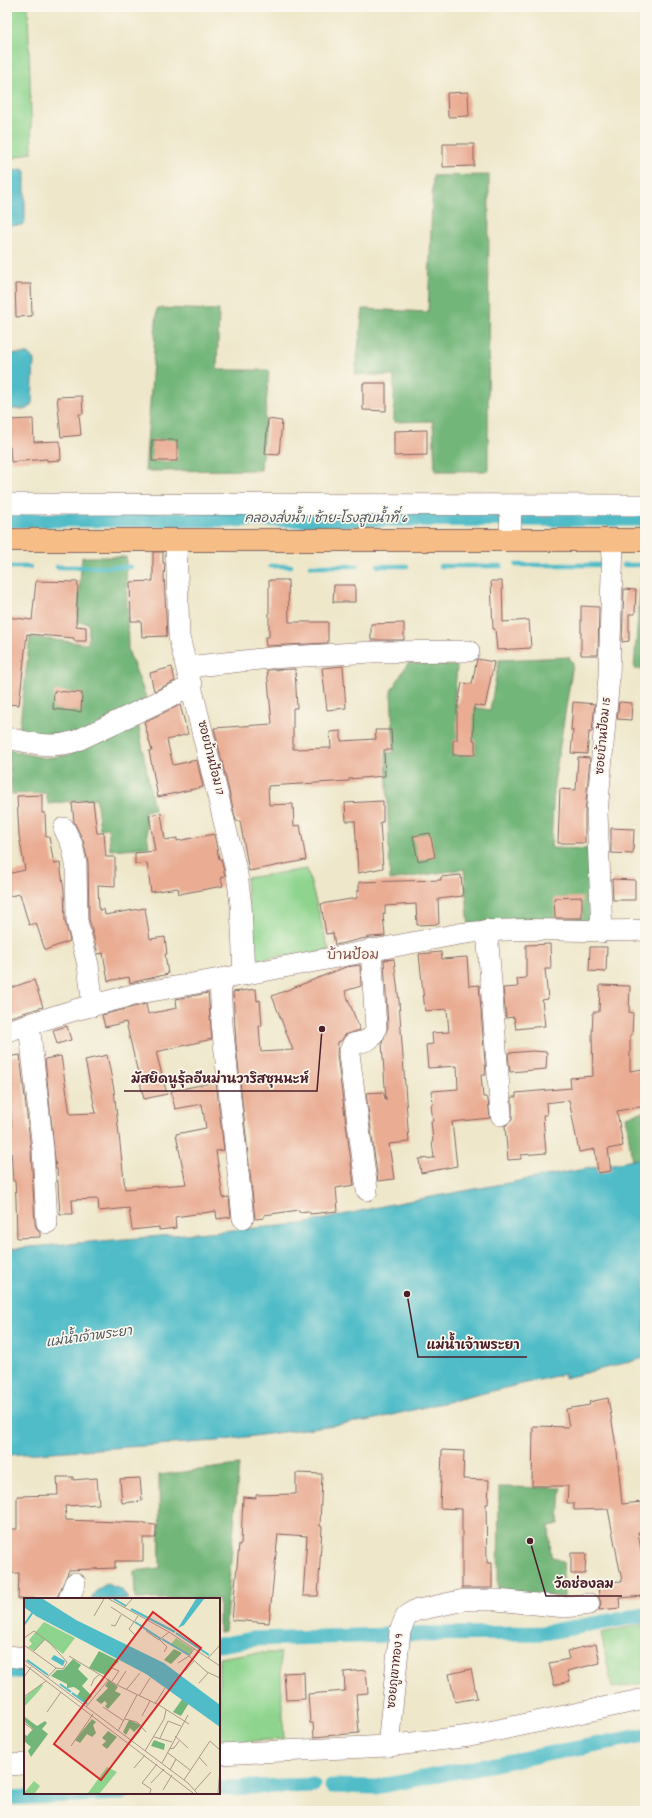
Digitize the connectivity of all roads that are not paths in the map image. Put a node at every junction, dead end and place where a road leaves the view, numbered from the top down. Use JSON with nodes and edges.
{"nodes":[{"id":1,"x":7,"y":504,"type":"edge"},
{"id":2,"x":645,"y":505,"type":"edge"},
{"id":3,"x":511,"y":522,"type":"junction"},
{"id":4,"x":7,"y":540,"type":"edge"},
{"id":5,"x":645,"y":540,"type":"edge"},
{"id":6,"x":176,"y":541,"type":"junction"},
{"id":7,"x":613,"y":541,"type":"junction"},
{"id":8,"x":469,"y":652,"type":"dead end"},
{"id":9,"x":189,"y":676,"type":"junction"},
{"id":10,"x":7,"y":738,"type":"edge"},
{"id":11,"x":64,"y":828,"type":"dead end"},
{"id":12,"x":487,"y":930,"type":"junction"},
{"id":13,"x":645,"y":930,"type":"edge"},
{"id":14,"x":602,"y":932,"type":"junction"},
{"id":15,"x":371,"y":949,"type":"junction"},
{"id":16,"x":244,"y":975,"type":"junction"},
{"id":17,"x":220,"y":979,"type":"junction"},
{"id":18,"x":93,"y":1006,"type":"junction"},
{"id":19,"x":29,"y":1024,"type":"junction"},
{"id":20,"x":7,"y":1031,"type":"edge"},
{"id":21,"x":501,"y":1115,"type":"dead end"},
{"id":22,"x":367,"y":1190,"type":"dead end"},
{"id":23,"x":243,"y":1218,"type":"dead end"},
{"id":24,"x":47,"y":1223,"type":"dead end"},
{"id":25,"x":589,"y":1604,"type":"dead end"},
{"id":26,"x":7,"y":1656,"type":"edge"},
{"id":27,"x":24,"y":1658,"type":"edge"},
{"id":28,"x":645,"y":1699,"type":"edge"},
{"id":29,"x":388,"y":1746,"type":"junction"},
{"id":30,"x":220,"y":1754,"type":"edge"},
{"id":31,"x":24,"y":1764,"type":"edge"},
{"id":32,"x":7,"y":1765,"type":"edge"}],
"edges":[{"from":1,"to":3,"type":"street"},
{"from":2,"to":3,"type":"street"},
{"from":3,"to":6,"type":"main road"},
{"from":3,"to":7,"type":"main road"},
{"from":4,"to":6,"type":"main road"},
{"from":5,"to":7,"type":"main road"},
{"from":6,"to":9,"type":"street","name":"ซอยบ้านป้อม 17"},
{"from":7,"to":14,"type":"street","name":"ซอยบ้านป้อม 15"},
{"from":8,"to":9,"type":"street"},
{"from":9,"to":10,"type":"street"},
{"from":9,"to":16,"type":"street","name":"ซอยบ้านป้อม 17"},
{"from":11,"to":18,"type":"street"},
{"from":12,"to":14,"type":"street"},
{"from":12,"to":15,"type":"street"},
{"from":12,"to":21,"type":"street"},
{"from":13,"to":14,"type":"street"},
{"from":15,"to":16,"type":"street"},
{"from":15,"to":22,"type":"street"},
{"from":16,"to":17,"type":"street"},
{"from":17,"to":18,"type":"street"},
{"from":17,"to":23,"type":"street"},
{"from":18,"to":19,"type":"street"},
{"from":19,"to":20,"type":"street"},
{"from":19,"to":24,"type":"street"},
{"from":25,"to":29,"type":"street","name":"ซอยภูเขาทอง 9"},
{"from":26,"to":27,"type":"street"},
{"from":28,"to":29,"type":"street"},
{"from":29,"to":30,"type":"street"},
{"from":31,"to":32,"type":"street"}]}
